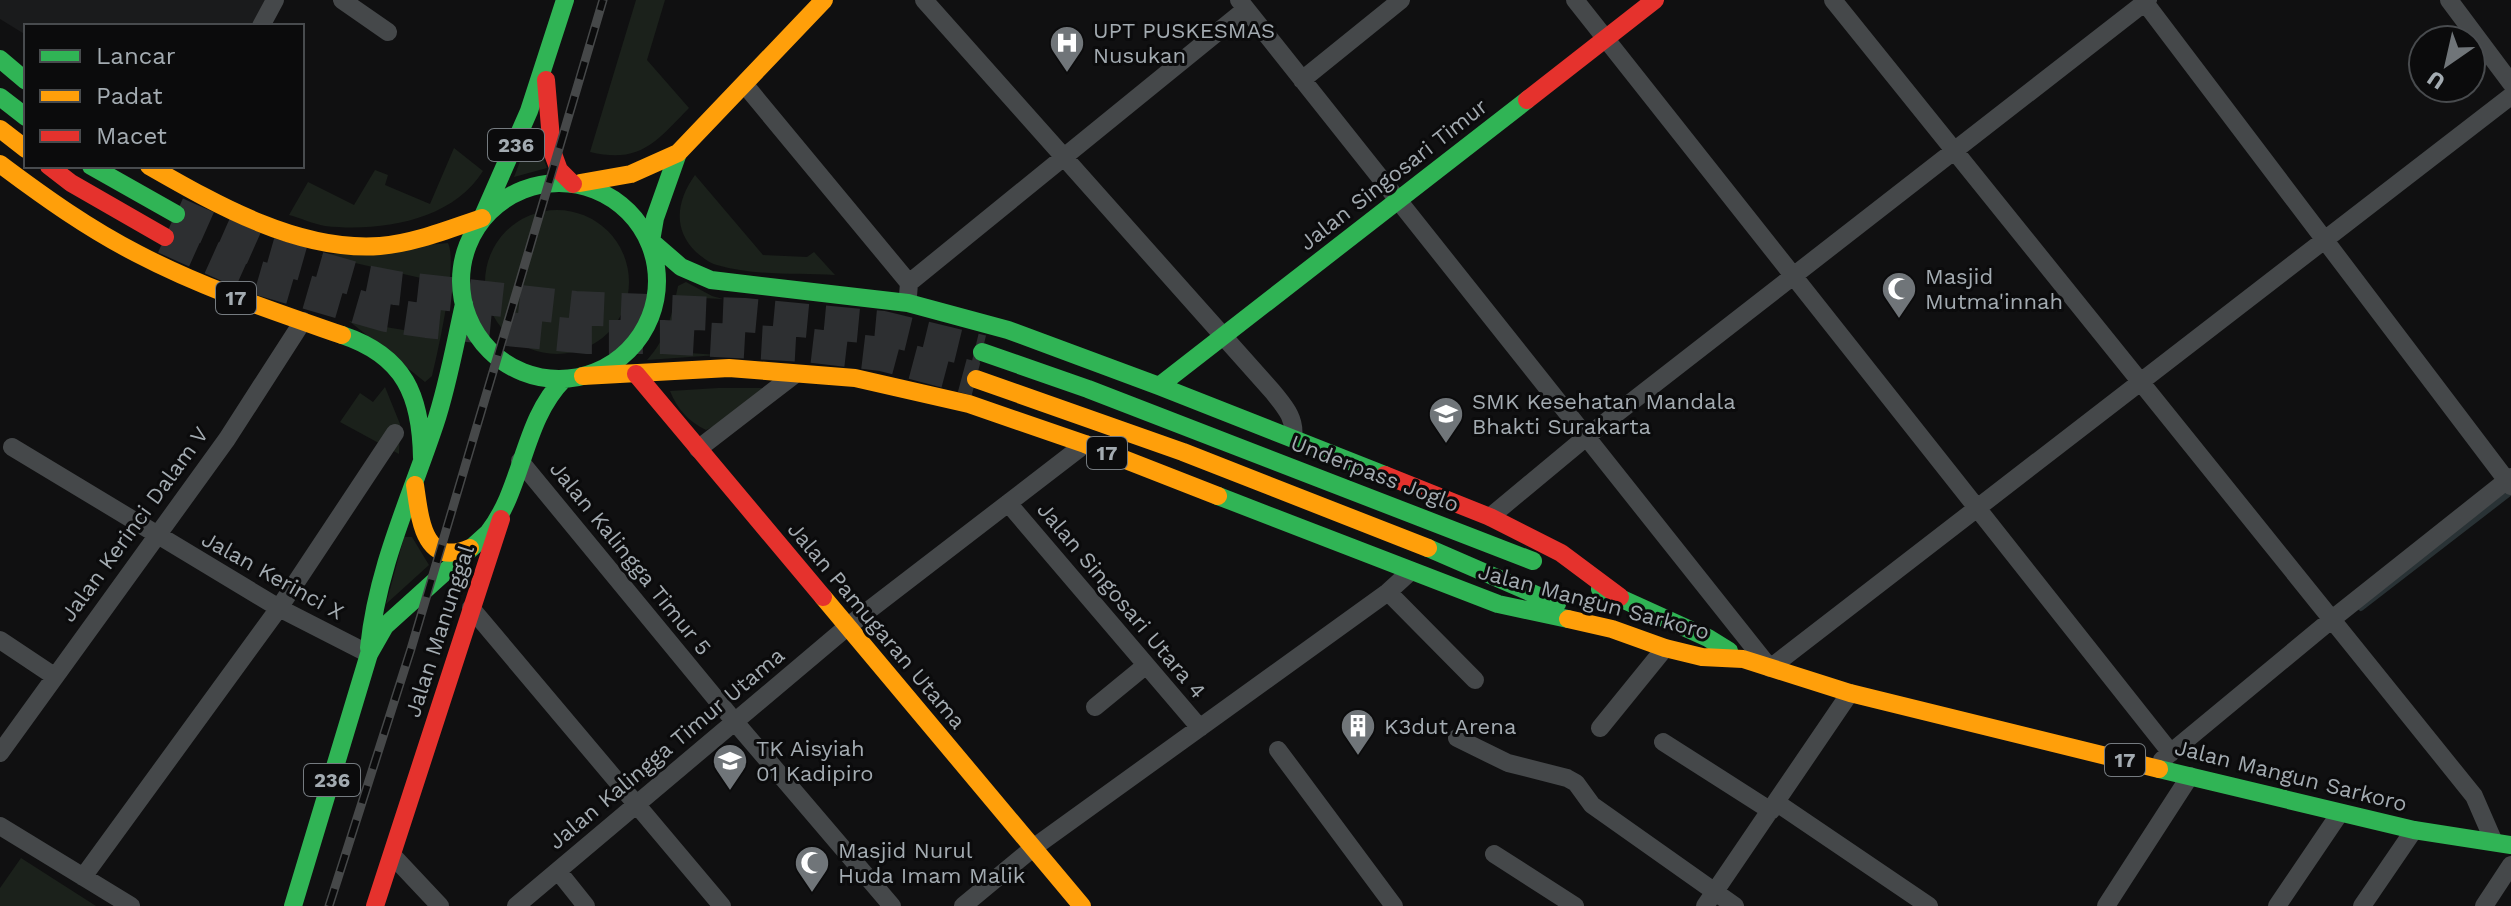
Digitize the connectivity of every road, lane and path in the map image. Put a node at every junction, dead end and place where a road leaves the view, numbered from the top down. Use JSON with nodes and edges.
{"nodes":[{"id":1,"x":275,"y":0,"type":"edge"},
{"id":2,"x":342,"y":0,"type":"edge"},
{"id":3,"x":565,"y":0,"type":"edge"},
{"id":4,"x":824,"y":0,"type":"edge"},
{"id":5,"x":924,"y":0,"type":"edge"},
{"id":6,"x":1401,"y":0,"type":"edge"},
{"id":7,"x":1575,"y":0,"type":"edge"},
{"id":8,"x":1655,"y":0,"type":"edge"},
{"id":9,"x":1833,"y":0,"type":"edge"},
{"id":10,"x":2449,"y":0,"type":"edge"},
{"id":11,"x":2145,"y":1,"type":"edge"},
{"id":12,"x":1242,"y":5,"type":"edge"},
{"id":13,"x":262,"y":24,"type":"edge"},
{"id":14,"x":388,"y":32,"type":"dead end"},
{"id":15,"x":1605,"y":39,"type":"junction"},
{"id":16,"x":0,"y":59,"type":"edge"},
{"id":17,"x":546,"y":70,"type":"junction"},
{"id":18,"x":24,"y":79,"type":"edge"},
{"id":19,"x":1302,"y":80,"type":"junction"},
{"id":20,"x":2511,"y":83,"type":"edge"},
{"id":21,"x":745,"y":85,"type":"junction"},
{"id":22,"x":2511,"y":96,"type":"edge"},
{"id":23,"x":0,"y":97,"type":"edge"},
{"id":24,"x":24,"y":115,"type":"edge"},
{"id":25,"x":0,"y":129,"type":"edge"},
{"id":26,"x":24,"y":147,"type":"edge"},
{"id":27,"x":1954,"y":151,"type":"junction"},
{"id":28,"x":678,"y":153,"type":"junction"},
{"id":29,"x":1064,"y":157,"type":"junction"},
{"id":30,"x":0,"y":164,"type":"edge"},
{"id":31,"x":52,"y":168,"type":"edge"},
{"id":32,"x":95,"y":168,"type":"edge"},
{"id":33,"x":157,"y":168,"type":"edge"},
{"id":34,"x":181,"y":174,"type":"edge"},
{"id":35,"x":573,"y":184,"type":"junction"},
{"id":36,"x":1397,"y":201,"type":"junction"},
{"id":37,"x":176,"y":214,"type":"tunnel mouth"},
{"id":38,"x":482,"y":218,"type":"junction"},
{"id":39,"x":165,"y":237,"type":"tunnel mouth"},
{"id":40,"x":2324,"y":240,"type":"junction"},
{"id":41,"x":651,"y":241,"type":"junction"},
{"id":42,"x":1794,"y":276,"type":"junction"},
{"id":43,"x":909,"y":283,"type":"junction"},
{"id":44,"x":908,"y":303,"type":"junction"},
{"id":45,"x":464,"y":304,"type":"junction"},
{"id":46,"x":303,"y":321,"type":"junction"},
{"id":47,"x":1224,"y":337,"type":"junction"},
{"id":48,"x":982,"y":352,"type":"tunnel mouth"},
{"id":49,"x":798,"y":372,"type":"junction"},
{"id":50,"x":636,"y":374,"type":"junction"},
{"id":51,"x":583,"y":376,"type":"junction"},
{"id":52,"x":564,"y":379,"type":"junction"},
{"id":53,"x":976,"y":379,"type":"tunnel mouth"},
{"id":54,"x":2140,"y":382,"type":"junction"},
{"id":55,"x":1159,"y":386,"type":"junction"},
{"id":56,"x":395,"y":433,"type":"dead end"},
{"id":57,"x":1293,"y":438,"type":"junction"},
{"id":58,"x":1585,"y":438,"type":"junction"},
{"id":59,"x":1085,"y":444,"type":"junction"},
{"id":60,"x":12,"y":447,"type":"dead end"},
{"id":61,"x":698,"y":449,"type":"junction"},
{"id":62,"x":422,"y":458,"type":"junction"},
{"id":63,"x":520,"y":461,"type":"junction"},
{"id":64,"x":2510,"y":482,"type":"edge"},
{"id":65,"x":415,"y":485,"type":"junction"},
{"id":66,"x":1008,"y":503,"type":"junction"},
{"id":67,"x":1977,"y":508,"type":"junction"},
{"id":68,"x":502,"y":515,"type":"junction"},
{"id":69,"x":1490,"y":517,"type":"junction"},
{"id":70,"x":155,"y":535,"type":"junction"},
{"id":71,"x":470,"y":548,"type":"junction"},
{"id":72,"x":1411,"y":571,"type":"junction"},
{"id":73,"x":1388,"y":592,"type":"junction"},
{"id":74,"x":1620,"y":597,"type":"junction"},
{"id":75,"x":279,"y":608,"type":"junction"},
{"id":76,"x":471,"y":608,"type":"junction"},
{"id":77,"x":2332,"y":622,"type":"junction"},
{"id":78,"x":847,"y":627,"type":"junction"},
{"id":79,"x":1612,"y":629,"type":"junction"},
{"id":80,"x":0,"y":640,"type":"edge"},
{"id":81,"x":1665,"y":648,"type":"junction"},
{"id":82,"x":369,"y":654,"type":"junction"},
{"id":83,"x":1743,"y":659,"type":"junction"},
{"id":84,"x":1145,"y":666,"type":"junction"},
{"id":85,"x":1770,"y":668,"type":"junction"},
{"id":86,"x":54,"y":676,"type":"junction"},
{"id":87,"x":1475,"y":680,"type":"dead end"},
{"id":88,"x":1850,"y":693,"type":"junction"},
{"id":89,"x":1095,"y":707,"type":"dead end"},
{"id":90,"x":735,"y":722,"type":"junction"},
{"id":91,"x":1200,"y":728,"type":"junction"},
{"id":92,"x":1600,"y":728,"type":"dead end"},
{"id":93,"x":1457,"y":738,"type":"dead end"},
{"id":94,"x":1663,"y":742,"type":"dead end"},
{"id":95,"x":1278,"y":750,"type":"dead end"},
{"id":96,"x":0,"y":753,"type":"edge"},
{"id":97,"x":2171,"y":753,"type":"junction"},
{"id":98,"x":2154,"y":766,"type":"junction"},
{"id":99,"x":2190,"y":776,"type":"junction"},
{"id":100,"x":636,"y":806,"type":"junction"},
{"id":101,"x":1774,"y":807,"type":"junction"},
{"id":102,"x":2340,"y":813,"type":"junction"},
{"id":103,"x":0,"y":826,"type":"edge"},
{"id":104,"x":2414,"y":830,"type":"junction"},
{"id":105,"x":2502,"y":843,"type":"edge"},
{"id":106,"x":1033,"y":848,"type":"junction"},
{"id":107,"x":1494,"y":854,"type":"dead end"},
{"id":108,"x":393,"y":856,"type":"junction"},
{"id":109,"x":2511,"y":865,"type":"edge"},
{"id":110,"x":558,"y":871,"type":"junction"},
{"id":111,"x":83,"y":877,"type":"junction"},
{"id":112,"x":1710,"y":899,"type":"edge"},
{"id":113,"x":131,"y":906,"type":"edge"},
{"id":114,"x":293,"y":906,"type":"edge"},
{"id":115,"x":375,"y":906,"type":"edge"},
{"id":116,"x":440,"y":906,"type":"edge"},
{"id":117,"x":516,"y":906,"type":"edge"},
{"id":118,"x":586,"y":906,"type":"edge"},
{"id":119,"x":722,"y":906,"type":"edge"},
{"id":120,"x":892,"y":906,"type":"edge"},
{"id":121,"x":963,"y":906,"type":"edge"},
{"id":122,"x":1082,"y":906,"type":"edge"},
{"id":123,"x":1394,"y":906,"type":"edge"},
{"id":124,"x":1575,"y":906,"type":"edge"},
{"id":125,"x":1735,"y":906,"type":"edge"},
{"id":126,"x":1929,"y":906,"type":"edge"},
{"id":127,"x":2106,"y":906,"type":"edge"},
{"id":128,"x":2277,"y":906,"type":"edge"},
{"id":129,"x":2362,"y":906,"type":"edge"},
{"id":130,"x":2484,"y":906,"type":"edge"}],
"edges":[{"from":1,"to":13,"type":"street"},
{"from":2,"to":14,"type":"street"},
{"from":3,"to":17,"type":"main road","number":"236"},
{"from":4,"to":21,"type":"main road"},
{"from":5,"to":29,"type":"street"},
{"from":6,"to":19,"type":"street"},
{"from":7,"to":15,"type":"street"},
{"from":8,"to":15,"type":"main road","name":"Jalan Singosari Timur"},
{"from":9,"to":27,"type":"street"},
{"from":10,"to":20,"type":"street"},
{"from":11,"to":27,"type":"street"},
{"from":11,"to":40,"type":"street"},
{"from":12,"to":19,"type":"street"},
{"from":12,"to":29,"type":"street"},
{"from":15,"to":36,"type":"main road","name":"Jalan Singosari Timur"},
{"from":15,"to":42,"type":"street"},
{"from":16,"to":18,"type":"main road"},
{"from":17,"to":35,"type":"main road","number":"236"},
{"from":17,"to":38,"type":"main road","number":"236"},
{"from":19,"to":36,"type":"street"},
{"from":21,"to":28,"type":"main road"},
{"from":21,"to":43,"type":"street"},
{"from":22,"to":40,"type":"street"},
{"from":23,"to":24,"type":"main road"},
{"from":25,"to":26,"type":"main road"},
{"from":27,"to":42,"type":"street"},
{"from":27,"to":54,"type":"street"},
{"from":28,"to":35,"type":"main road"},
{"from":28,"to":41,"type":"main road"},
{"from":29,"to":43,"type":"street"},
{"from":29,"to":47,"type":"street"},
{"from":30,"to":46,"type":"main road","number":"17"},
{"from":31,"to":39,"type":"main road"},
{"from":32,"to":37,"type":"main road"},
{"from":33,"to":34,"type":"main road","number":"17"},
{"from":34,"to":38,"type":"main road","number":"17"},
{"from":35,"to":38,"type":"main road","number":"17"},
{"from":35,"to":41,"type":"main road","number":"17"},
{"from":36,"to":47,"type":"main road","name":"Jalan Singosari Timur"},
{"from":36,"to":58,"type":"street"},
{"from":38,"to":45,"type":"main road","number":"17"},
{"from":40,"to":54,"type":"street"},
{"from":40,"to":64,"type":"street"},
{"from":41,"to":44,"type":"main road","name":"Jalan Mangun Sarkoro","number":"17"},
{"from":41,"to":51,"type":"main road","number":"17"},
{"from":42,"to":58,"type":"street"},
{"from":42,"to":67,"type":"street"},
{"from":43,"to":44,"type":"street"},
{"from":44,"to":55,"type":"main road","name":"Jalan Mangun Sarkoro","number":"17"},
{"from":45,"to":52,"type":"main road","number":"17"},
{"from":45,"to":62,"type":"main road","number":"236"},
{"from":46,"to":62,"type":"main road","number":"17"},
{"from":46,"to":70,"type":"street","name":"Jalan Kerinci Dalam V"},
{"from":47,"to":55,"type":"main road","name":"Jalan Singosari Timur"},
{"from":47,"to":57,"type":"street"},
{"from":48,"to":74,"type":"main road","name":"Underpass Joglo"},
{"from":49,"to":50,"type":"main road","name":"Jalan Mangun Sarkoro","number":"17"},
{"from":49,"to":59,"type":"main road","name":"Jalan Mangun Sarkoro","number":"17"},
{"from":49,"to":61,"type":"street"},
{"from":50,"to":51,"type":"main road","name":"Jalan Mangun Sarkoro","number":"17"},
{"from":50,"to":61,"type":"main road","name":"Jalan Pamugaran Utama"},
{"from":51,"to":52,"type":"main road","number":"17"},
{"from":52,"to":63,"type":"main road","name":"Jalan Manunggal"},
{"from":53,"to":79,"type":"main road"},
{"from":54,"to":67,"type":"street"},
{"from":54,"to":77,"type":"street"},
{"from":55,"to":57,"type":"main road","name":"Jalan Mangun Sarkoro","number":"17"},
{"from":56,"to":75,"type":"street"},
{"from":57,"to":69,"type":"main road","name":"Jalan Mangun Sarkoro","number":"17"},
{"from":58,"to":69,"type":"street"},
{"from":58,"to":85,"type":"street"},
{"from":59,"to":66,"type":"street","name":"Jalan Kalingga Timur Utama"},
{"from":59,"to":72,"type":"main road","name":"Jalan Mangun Sarkoro","number":"17"},
{"from":60,"to":70,"type":"street","name":"Jalan Kerinci X"},
{"from":61,"to":78,"type":"main road","name":"Jalan Pamugaran Utama"},
{"from":62,"to":65,"type":"main road","number":"236"},
{"from":63,"to":68,"type":"main road","name":"Jalan Manunggal"},
{"from":63,"to":90,"type":"street","name":"Jalan Kalingga Timur 5"},
{"from":64,"to":77,"type":"street"},
{"from":65,"to":71,"type":"main road","number":"236"},
{"from":65,"to":82,"type":"main road","number":"236"},
{"from":66,"to":78,"type":"street","name":"Jalan Kalingga Timur Utama"},
{"from":66,"to":84,"type":"street","name":"Jalan Singosari Utara 4"},
{"from":67,"to":85,"type":"street"},
{"from":67,"to":97,"type":"street"},
{"from":68,"to":71,"type":"main road","number":"236"},
{"from":68,"to":76,"type":"main road","name":"Jalan Manunggal"},
{"from":69,"to":74,"type":"main road","name":"Jalan Mangun Sarkoro","number":"17"},
{"from":70,"to":75,"type":"street","name":"Jalan Kerinci X"},
{"from":70,"to":86,"type":"street","name":"Jalan Kerinci Dalam V"},
{"from":71,"to":82,"type":"main road","number":"236"},
{"from":72,"to":73,"type":"street"},
{"from":72,"to":79,"type":"main road","name":"Jalan Mangun Sarkoro","number":"17"},
{"from":73,"to":87,"type":"street"},
{"from":73,"to":91,"type":"street"},
{"from":74,"to":83,"type":"main road","name":"Underpass Joglo"},
{"from":75,"to":82,"type":"street","name":"Jalan Kerinci X"},
{"from":75,"to":111,"type":"street"},
{"from":76,"to":100,"type":"street"},
{"from":76,"to":108,"type":"main road","name":"Jalan Manunggal"},
{"from":77,"to":97,"type":"street"},
{"from":77,"to":105,"type":"street"},
{"from":78,"to":90,"type":"street","name":"Jalan Kalingga Timur Utama"},
{"from":78,"to":106,"type":"main road","name":"Jalan Pamugaran Utama"},
{"from":79,"to":81,"type":"main road","name":"Jalan Mangun Sarkoro","number":"17"},
{"from":80,"to":86,"type":"street"},
{"from":81,"to":83,"type":"main road","name":"Jalan Mangun Sarkoro","number":"17"},
{"from":81,"to":92,"type":"street"},
{"from":82,"to":114,"type":"main road","number":"236"},
{"from":83,"to":85,"type":"main road","name":"Jalan Mangun Sarkoro","number":"17"},
{"from":84,"to":89,"type":"street"},
{"from":84,"to":91,"type":"street","name":"Jalan Singosari Utara 4"},
{"from":85,"to":88,"type":"main road","name":"Jalan Mangun Sarkoro","number":"17"},
{"from":86,"to":96,"type":"street","name":"Jalan Kerinci Dalam V"},
{"from":88,"to":98,"type":"main road","name":"Jalan Mangun Sarkoro","number":"17"},
{"from":88,"to":101,"type":"street"},
{"from":90,"to":100,"type":"street","name":"Jalan Kalingga Timur Utama"},
{"from":90,"to":120,"type":"street","name":"Jalan Kalingga Timur 5"},
{"from":91,"to":106,"type":"street"},
{"from":93,"to":112,"type":"street"},
{"from":94,"to":101,"type":"street"},
{"from":95,"to":123,"type":"street"},
{"from":97,"to":98,"type":"street"},
{"from":98,"to":99,"type":"main road","name":"Jalan Mangun Sarkoro","number":"17"},
{"from":99,"to":102,"type":"main road","name":"Jalan Mangun Sarkoro","number":"17"},
{"from":99,"to":127,"type":"street"},
{"from":100,"to":110,"type":"street","name":"Jalan Kalingga Timur Utama"},
{"from":100,"to":119,"type":"street"},
{"from":101,"to":112,"type":"street"},
{"from":101,"to":126,"type":"street"},
{"from":102,"to":104,"type":"main road","name":"Jalan Mangun Sarkoro","number":"17"},
{"from":102,"to":128,"type":"street"},
{"from":103,"to":111,"type":"street"},
{"from":104,"to":105,"type":"main road","name":"Jalan Mangun Sarkoro","number":"17"},
{"from":104,"to":129,"type":"street"},
{"from":106,"to":121,"type":"street"},
{"from":106,"to":122,"type":"main road","name":"Jalan Pamugaran Utama"},
{"from":107,"to":124,"type":"street"},
{"from":108,"to":115,"type":"main road","name":"Jalan Manunggal"},
{"from":108,"to":116,"type":"street"},
{"from":109,"to":130,"type":"street"},
{"from":110,"to":117,"type":"street","name":"Jalan Kalingga Timur Utama"},
{"from":110,"to":118,"type":"street"},
{"from":111,"to":113,"type":"street"},
{"from":112,"to":125,"type":"street"}]}
